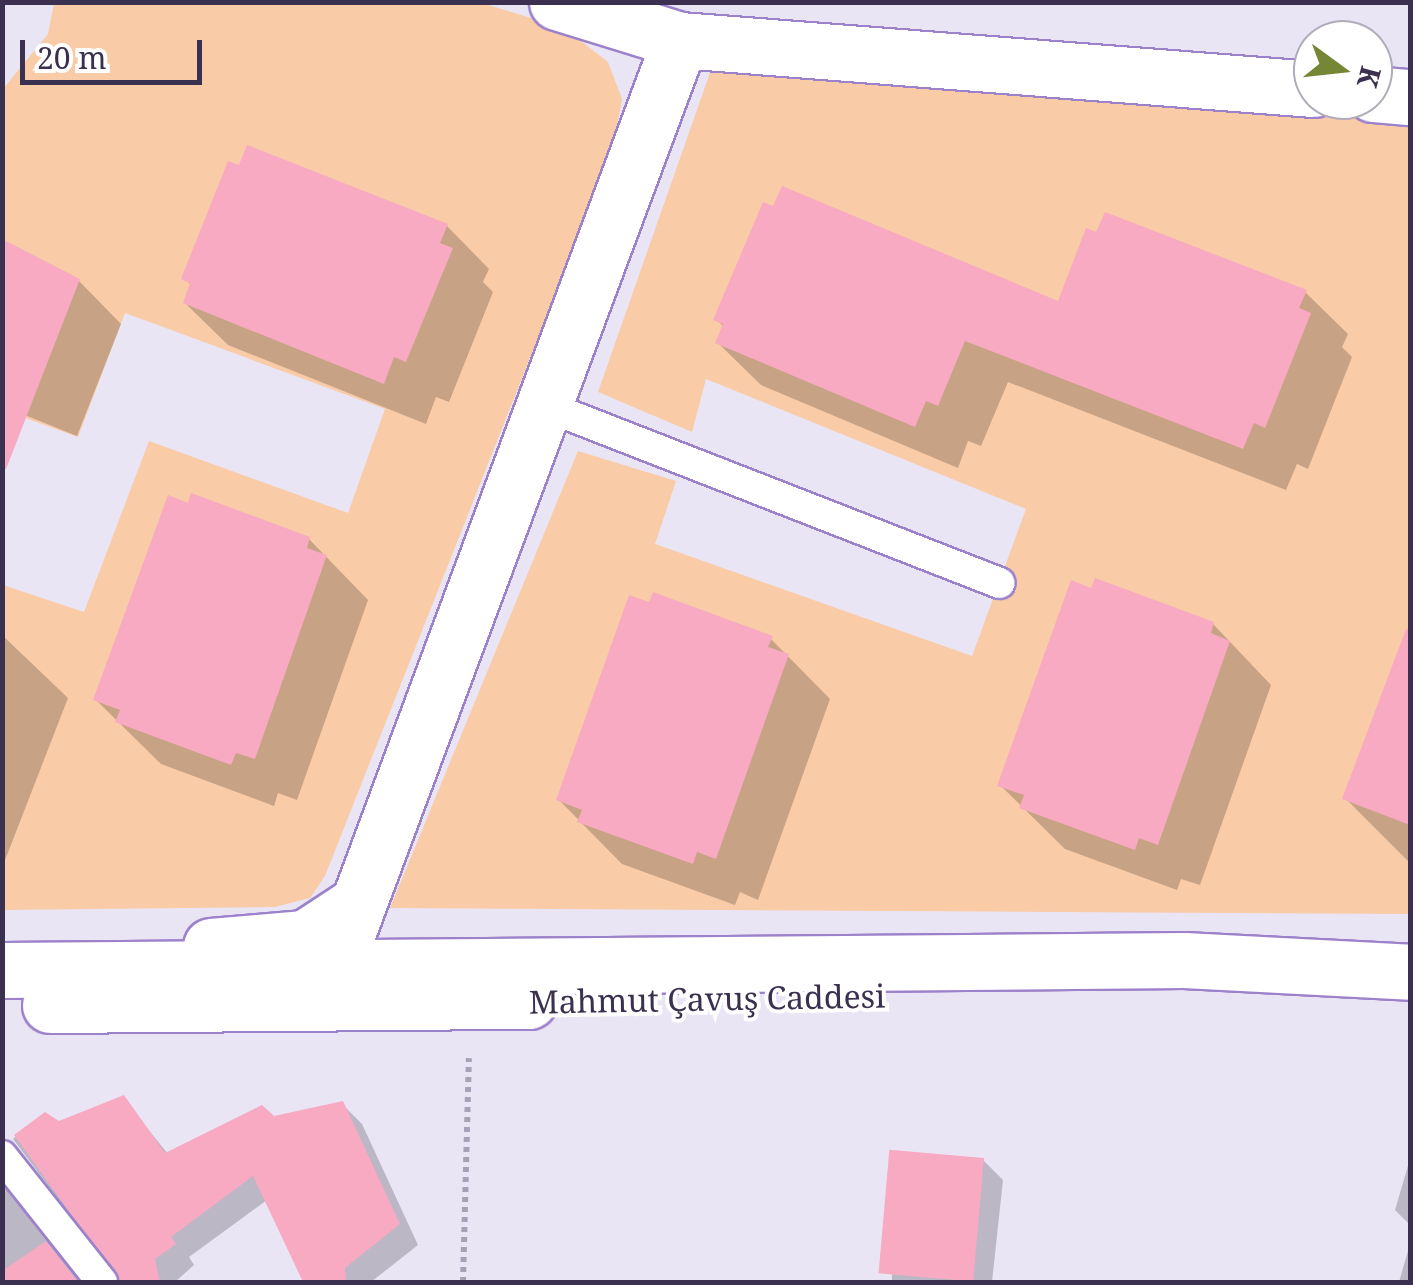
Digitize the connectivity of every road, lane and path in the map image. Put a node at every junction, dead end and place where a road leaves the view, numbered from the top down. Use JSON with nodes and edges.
{"nodes":[{"id":1,"x":558,"y":2,"type":"edge"},
{"id":2,"x":680,"y":40,"type":"junction"},
{"id":3,"x":1293,"y":87,"type":"edge"},
{"id":4,"x":543,"y":405,"type":"junction"},
{"id":5,"x":999,"y":584,"type":"dead end"},
{"id":6,"x":357,"y":904,"type":"junction"},
{"id":7,"x":2,"y":949,"type":"edge"},
{"id":8,"x":2,"y":970,"type":"edge"},
{"id":9,"x":1410,"y":972,"type":"edge"},
{"id":10,"x":330,"y":982,"type":"junction"},
{"id":11,"x":1410,"y":1000,"type":"edge"},
{"id":12,"x":471,"y":1002,"type":"junction"},
{"id":13,"x":2,"y":1006,"type":"edge"},
{"id":14,"x":2,"y":1156,"type":"edge"},
{"id":15,"x":102,"y":1282,"type":"edge"},
{"id":16,"x":463,"y":1282,"type":"edge"}],
"edges":[{"from":1,"to":2,"type":"main road"},
{"from":2,"to":3,"type":"main road"},
{"from":2,"to":4,"type":"main road"},
{"from":4,"to":5,"type":"lane"},
{"from":4,"to":6,"type":"main road"},
{"from":6,"to":7,"type":"main road"},
{"from":6,"to":10,"type":"main road"},
{"from":8,"to":10,"type":"main road"},
{"from":9,"to":10,"type":"main road"},
{"from":10,"to":12,"type":"main road","name":"Mahmut Çavuş Caddesi"},
{"from":10,"to":13,"type":"main road","name":"Mahmut Çavuş Caddesi"},
{"from":11,"to":12,"type":"main road","name":"Mahmut Çavuş Caddesi"},
{"from":12,"to":16,"type":"path"},
{"from":14,"to":15,"type":"lane"}]}
